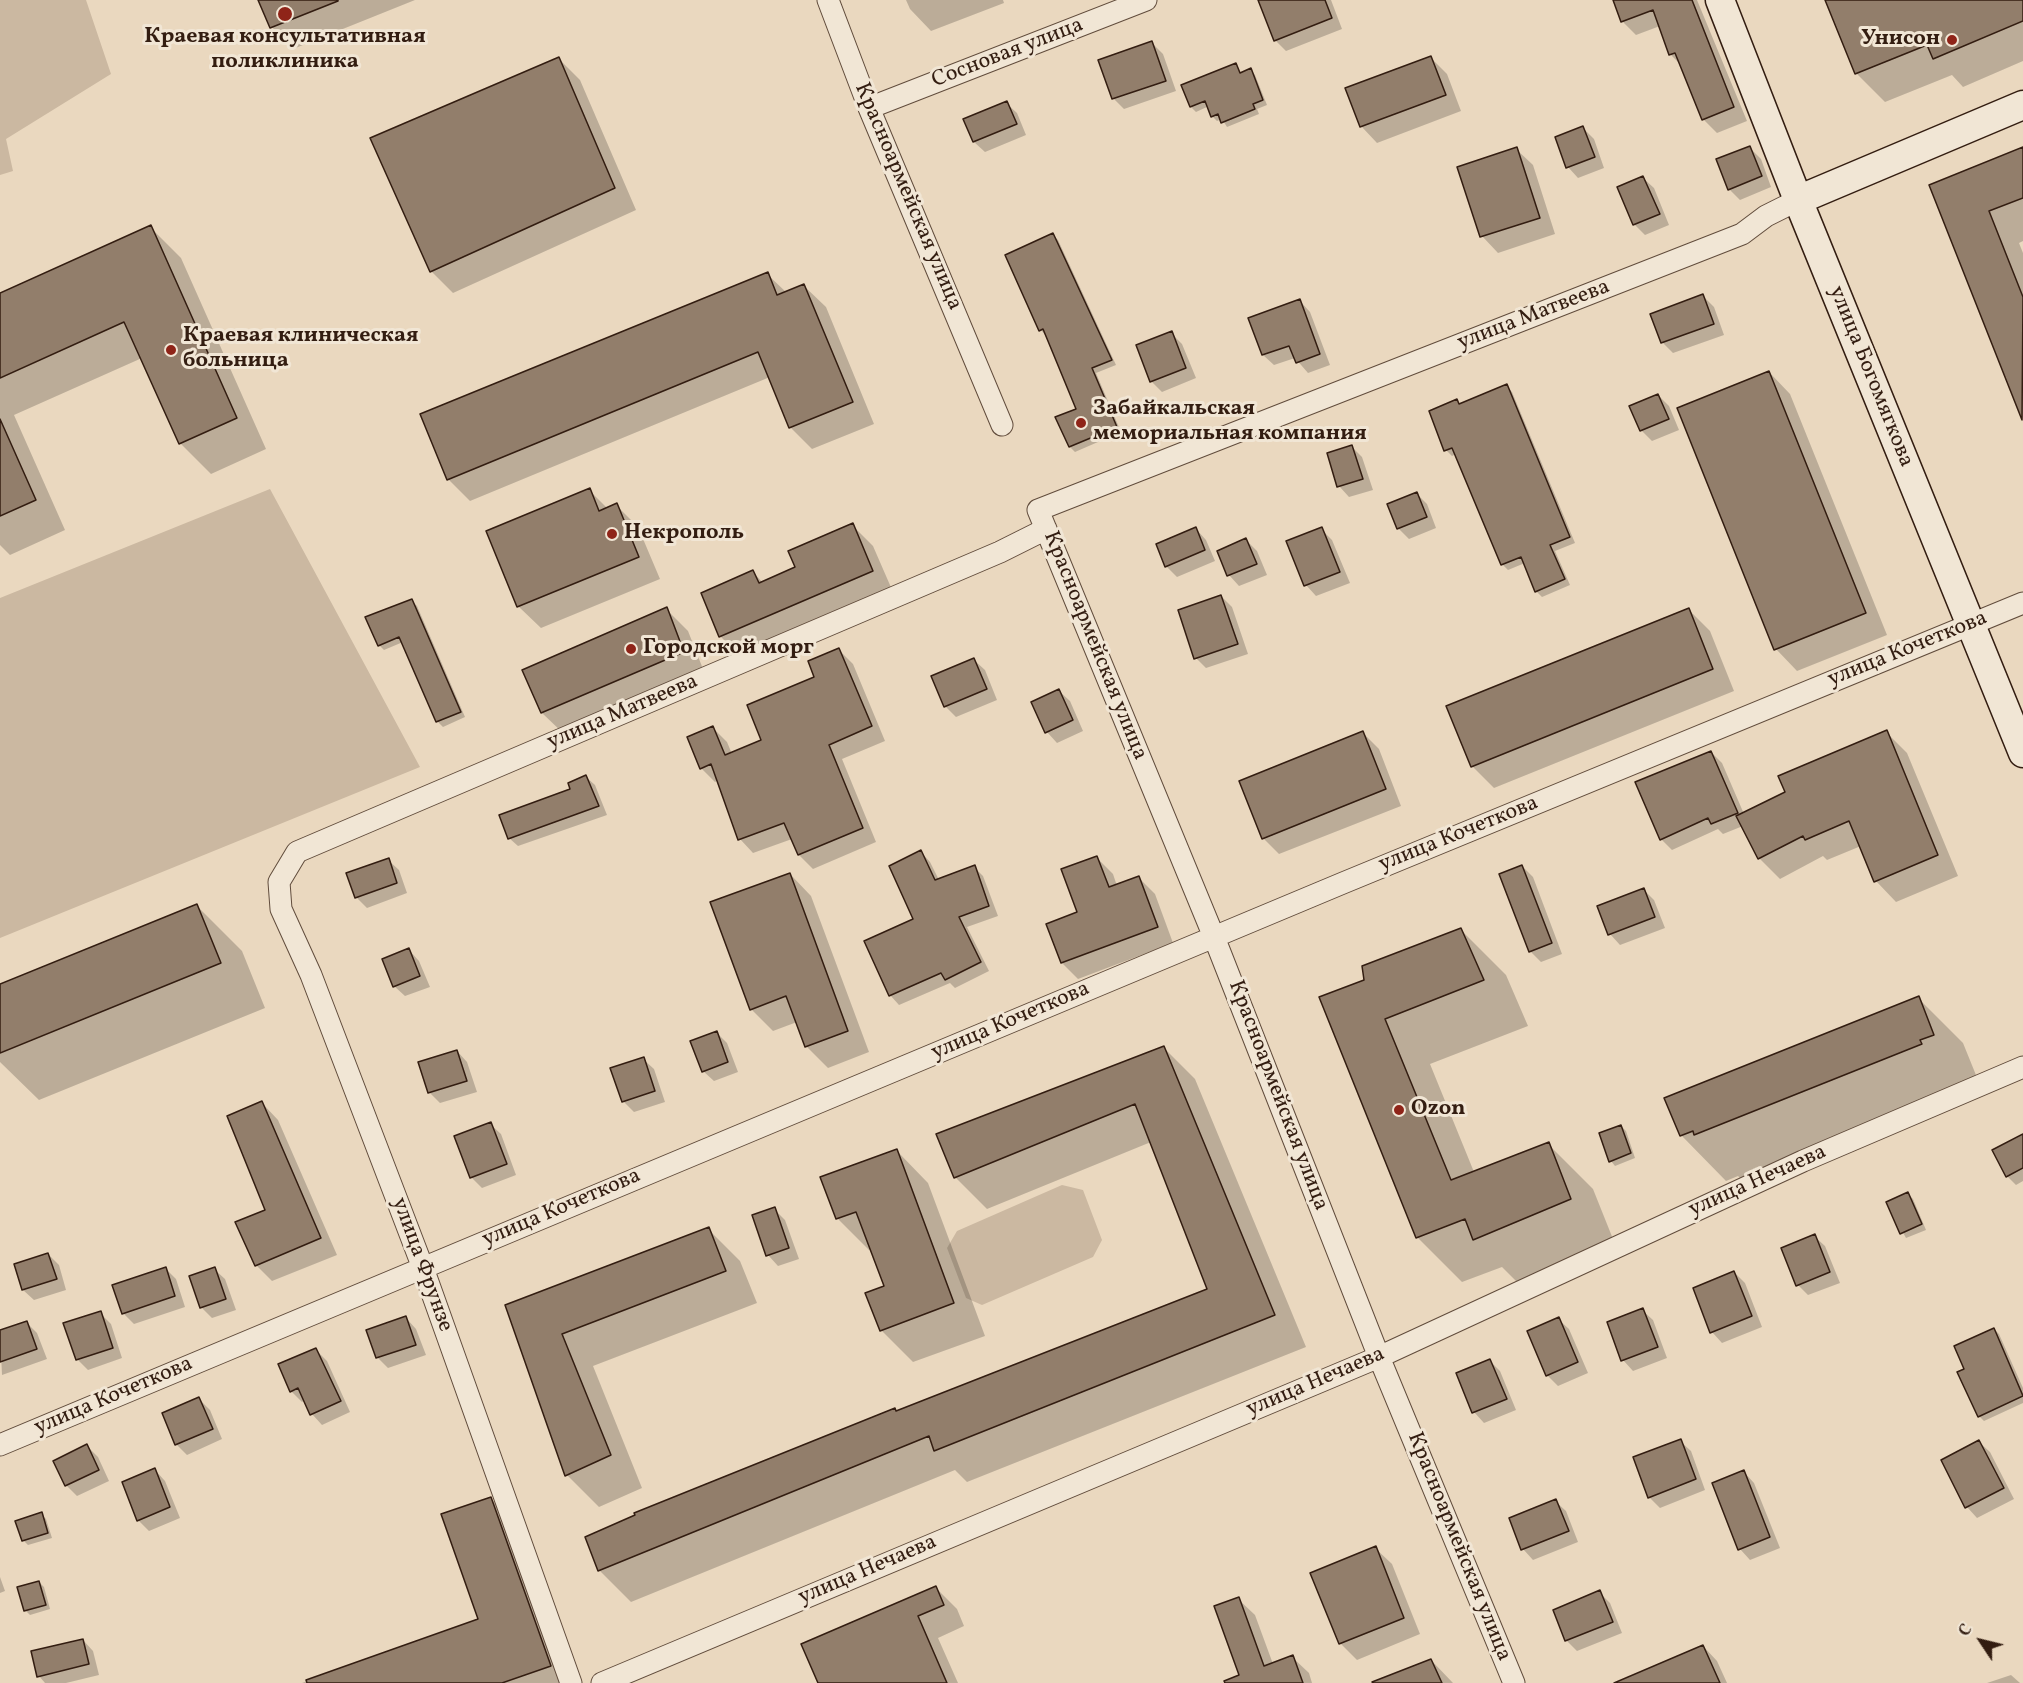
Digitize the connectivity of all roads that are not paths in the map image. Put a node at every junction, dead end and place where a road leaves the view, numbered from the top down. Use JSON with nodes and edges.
{"nodes":[{"id":1,"x":828,"y":0,"type":"edge"},
{"id":2,"x":1146,"y":0,"type":"edge"},
{"id":3,"x":1720,"y":0,"type":"edge"},
{"id":4,"x":2023,"y":105,"type":"edge"},
{"id":5,"x":869,"y":108,"type":"junction"},
{"id":6,"x":1798,"y":200,"type":"junction"},
{"id":7,"x":1002,"y":425,"type":"dead end"},
{"id":8,"x":1042,"y":520,"type":"junction"},
{"id":9,"x":2023,"y":603,"type":"edge"},
{"id":10,"x":1969,"y":624,"type":"junction"},
{"id":11,"x":2023,"y":753,"type":"edge"},
{"id":12,"x":297,"y":852,"type":"joint"},
{"id":13,"x":1214,"y":937,"type":"junction"},
{"id":14,"x":2023,"y":1067,"type":"edge"},
{"id":15,"x":423,"y":1268,"type":"junction"},
{"id":16,"x":1379,"y":1357,"type":"junction"},
{"id":17,"x":0,"y":1445,"type":"edge"},
{"id":18,"x":571,"y":1683,"type":"edge"},
{"id":19,"x":602,"y":1683,"type":"edge"},
{"id":20,"x":1514,"y":1683,"type":"edge"}],
"edges":[{"from":1,"to":5,"type":"street","name":"Красноармейская улица"},
{"from":2,"to":5,"type":"street","name":"Сосновая улица"},
{"from":3,"to":6,"type":"street","name":"улица Богомягкова"},
{"from":4,"to":6,"type":"street","name":"улица Матвеева"},
{"from":5,"to":7,"type":"street","name":"Красноармейская улица"},
{"from":6,"to":8,"type":"street","name":"улица Матвеева"},
{"from":6,"to":10,"type":"street","name":"улица Богомягкова"},
{"from":8,"to":12,"type":"street","name":"улица Матвеева"},
{"from":8,"to":13,"type":"street","name":"Красноармейская улица"},
{"from":9,"to":10,"type":"street","name":"улица Кочеткова"},
{"from":10,"to":11,"type":"street","name":"улица Богомягкова"},
{"from":10,"to":13,"type":"street","name":"улица Кочеткова"},
{"from":12,"to":15,"type":"street","name":"улица Фрунзе"},
{"from":13,"to":15,"type":"street","name":"улица Кочеткова"},
{"from":13,"to":16,"type":"street","name":"Красноармейская улица"},
{"from":14,"to":16,"type":"street","name":"улица Нечаева"},
{"from":15,"to":17,"type":"street","name":"улица Кочеткова"},
{"from":15,"to":18,"type":"street","name":"улица Фрунзе"},
{"from":16,"to":19,"type":"street","name":"улица Нечаева"},
{"from":16,"to":20,"type":"street","name":"Красноармейская улица"}]}
